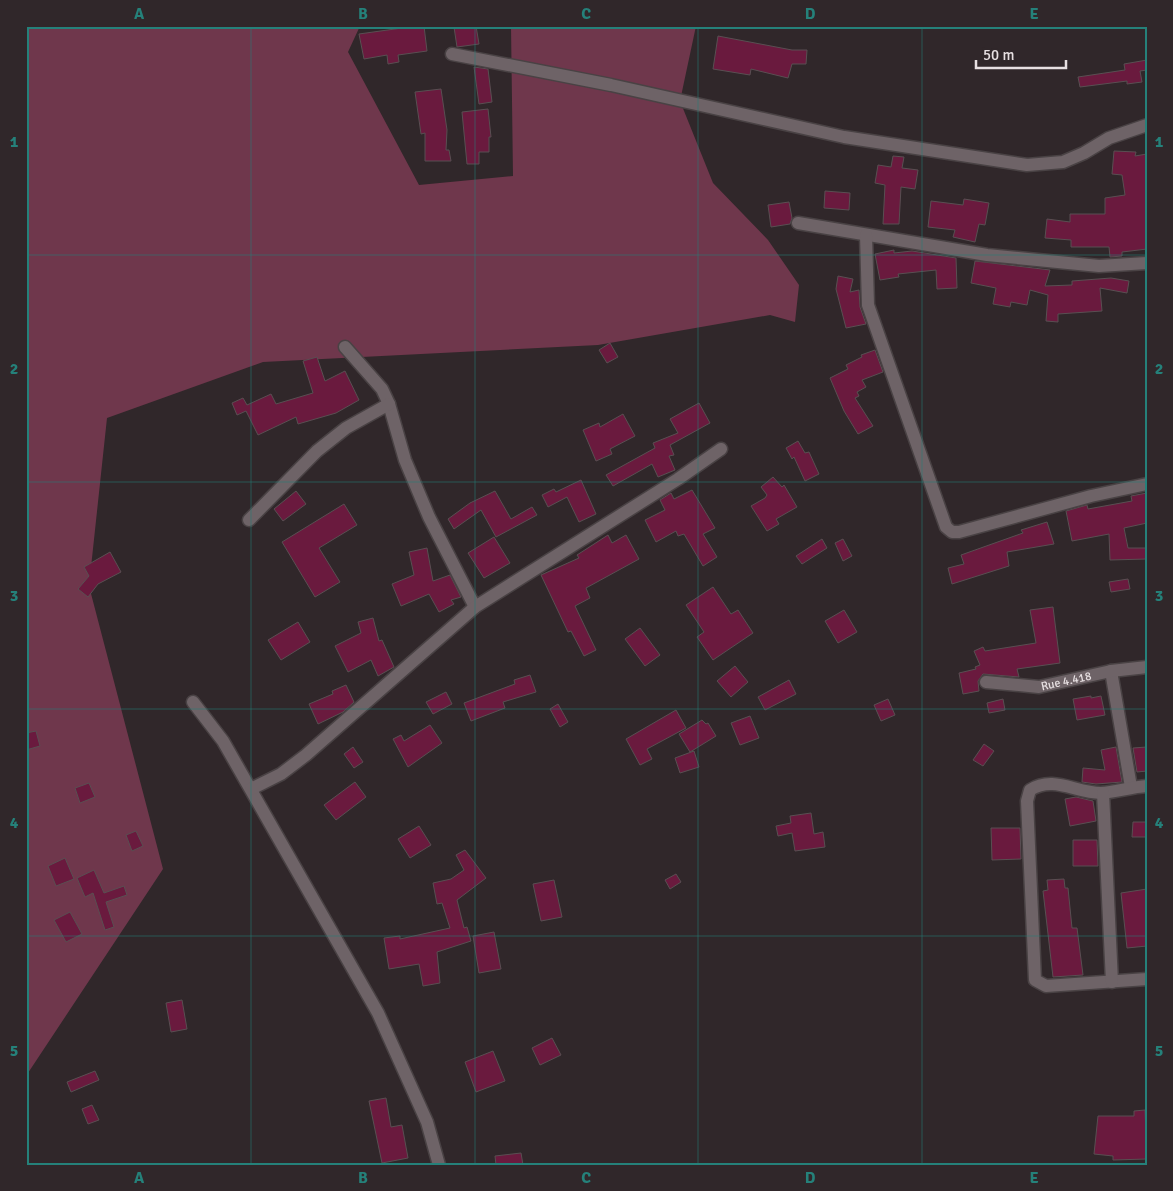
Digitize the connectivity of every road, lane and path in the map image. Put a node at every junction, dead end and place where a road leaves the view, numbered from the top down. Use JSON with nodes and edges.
{"nodes":[{"id":1,"x":452,"y":54,"type":"dead end"},
{"id":2,"x":1147,"y":125,"type":"edge"},
{"id":3,"x":798,"y":223,"type":"dead end"},
{"id":4,"x":866,"y":235,"type":"junction"},
{"id":5,"x":1147,"y":263,"type":"edge"},
{"id":6,"x":345,"y":347,"type":"dead end"},
{"id":7,"x":389,"y":404,"type":"junction"},
{"id":8,"x":721,"y":449,"type":"dead end"},
{"id":9,"x":1147,"y":484,"type":"edge"},
{"id":10,"x":249,"y":520,"type":"dead end"},
{"id":11,"x":475,"y":607,"type":"junction"},
{"id":12,"x":1147,"y":667,"type":"edge"},
{"id":13,"x":1111,"y":671,"type":"junction"},
{"id":14,"x":986,"y":682,"type":"dead end"},
{"id":15,"x":193,"y":702,"type":"dead end"},
{"id":16,"x":1147,"y":786,"type":"edge"},
{"id":17,"x":1131,"y":787,"type":"junction"},
{"id":18,"x":251,"y":790,"type":"junction"},
{"id":19,"x":1103,"y":793,"type":"junction"},
{"id":20,"x":1147,"y":979,"type":"edge"},
{"id":21,"x":1112,"y":982,"type":"junction"},
{"id":22,"x":439,"y":1165,"type":"edge"}],
"edges":[{"from":1,"to":2,"type":"street"},
{"from":3,"to":4,"type":"street"},
{"from":4,"to":5,"type":"street"},
{"from":4,"to":9,"type":"street"},
{"from":6,"to":7,"type":"street"},
{"from":7,"to":10,"type":"street"},
{"from":7,"to":11,"type":"street"},
{"from":8,"to":11,"type":"street"},
{"from":11,"to":18,"type":"street"},
{"from":12,"to":13,"type":"street","name":"Rue 4.418"},
{"from":13,"to":14,"type":"street","name":"Rue 4.418"},
{"from":13,"to":17,"type":"street"},
{"from":15,"to":18,"type":"street"},
{"from":16,"to":17,"type":"street"},
{"from":17,"to":19,"type":"street"},
{"from":18,"to":22,"type":"street"},
{"from":19,"to":21,"type":"street"},
{"from":19,"to":21,"type":"street"},
{"from":20,"to":21,"type":"street"}]}
